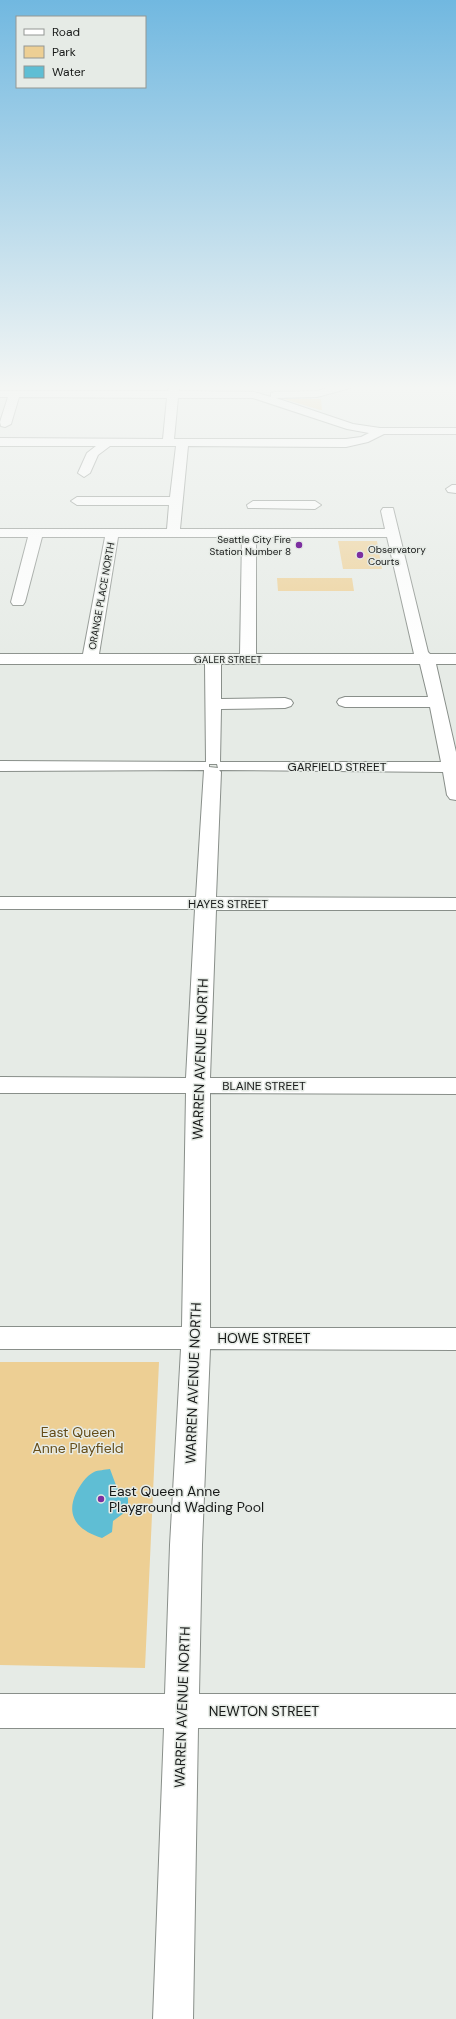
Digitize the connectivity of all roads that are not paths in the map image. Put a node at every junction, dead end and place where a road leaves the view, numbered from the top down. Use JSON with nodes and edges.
{"nodes":[{"id":1,"x":178,"y":480,"type":"edge"},
{"id":2,"x":314,"y":491,"type":"dead end"},
{"id":3,"x":77,"y":501,"type":"dead end"},
{"id":4,"x":176,"y":501,"type":"junction"},
{"id":5,"x":253,"y":505,"type":"dead end"},
{"id":6,"x":315,"y":505,"type":"junction"},
{"id":7,"x":388,"y":511,"type":"dead end"},
{"id":8,"x":0,"y":533,"type":"edge"},
{"id":9,"x":36,"y":533,"type":"junction"},
{"id":10,"x":112,"y":533,"type":"junction"},
{"id":11,"x":173,"y":533,"type":"junction"},
{"id":12,"x":249,"y":533,"type":"junction"},
{"id":13,"x":319,"y":533,"type":"junction"},
{"id":14,"x":392,"y":533,"type":"junction"},
{"id":15,"x":18,"y":602,"type":"dead end"},
{"id":16,"x":2,"y":659,"type":"edge"},
{"id":17,"x":90,"y":659,"type":"junction"},
{"id":18,"x":213,"y":659,"type":"junction"},
{"id":19,"x":248,"y":659,"type":"junction"},
{"id":20,"x":426,"y":659,"type":"junction"},
{"id":21,"x":456,"y":659,"type":"edge"},
{"id":22,"x":0,"y":676,"type":"edge"},
{"id":23,"x":345,"y":702,"type":"dead end"},
{"id":24,"x":436,"y":702,"type":"junction"},
{"id":25,"x":285,"y":703,"type":"dead end"},
{"id":26,"x":213,"y":704,"type":"junction"},
{"id":27,"x":0,"y":766,"type":"edge"},
{"id":28,"x":213,"y":766,"type":"junction"},
{"id":29,"x":449,"y":767,"type":"junction"},
{"id":30,"x":456,"y":795,"type":"edge"},
{"id":31,"x":0,"y":903,"type":"edge"},
{"id":32,"x":206,"y":904,"type":"junction"},
{"id":33,"x":456,"y":904,"type":"edge"},
{"id":34,"x":0,"y":1085,"type":"edge"},
{"id":35,"x":198,"y":1086,"type":"junction"},
{"id":36,"x":456,"y":1086,"type":"edge"},
{"id":37,"x":0,"y":1338,"type":"edge"},
{"id":38,"x":196,"y":1338,"type":"junction"},
{"id":39,"x":456,"y":1338,"type":"edge"},
{"id":40,"x":0,"y":1711,"type":"edge"},
{"id":41,"x":182,"y":1711,"type":"junction"},
{"id":42,"x":456,"y":1711,"type":"edge"},
{"id":43,"x":173,"y":2019,"type":"edge"}],
"edges":[{"from":1,"to":4,"type":"street"},
{"from":2,"to":6,"type":"street"},
{"from":3,"to":4,"type":"street"},
{"from":4,"to":11,"type":"street"},
{"from":5,"to":6,"type":"street"},
{"from":6,"to":13,"type":"street"},
{"from":7,"to":14,"type":"street"},
{"from":8,"to":9,"type":"street"},
{"from":9,"to":10,"type":"street"},
{"from":9,"to":15,"type":"street"},
{"from":10,"to":11,"type":"street"},
{"from":10,"to":17,"type":"street","name":"ORANGE PLACE NORTH"},
{"from":11,"to":12,"type":"street"},
{"from":12,"to":13,"type":"street"},
{"from":12,"to":19,"type":"street"},
{"from":13,"to":14,"type":"street"},
{"from":14,"to":20,"type":"street"},
{"from":16,"to":17,"type":"street","name":"GALER STREET"},
{"from":16,"to":22,"type":"street"},
{"from":17,"to":18,"type":"street","name":"GALER STREET"},
{"from":18,"to":19,"type":"street","name":"GALER STREET"},
{"from":18,"to":26,"type":"street","name":"WARREN AVENUE NORTH"},
{"from":19,"to":20,"type":"street","name":"GALER STREET"},
{"from":20,"to":21,"type":"street","name":"GALER STREET"},
{"from":20,"to":24,"type":"street"},
{"from":23,"to":24,"type":"street"},
{"from":24,"to":29,"type":"street"},
{"from":25,"to":26,"type":"street"},
{"from":26,"to":28,"type":"street","name":"WARREN AVENUE NORTH"},
{"from":27,"to":28,"type":"street","name":"GARFIELD STREET"},
{"from":28,"to":29,"type":"street","name":"GARFIELD STREET"},
{"from":28,"to":32,"type":"street","name":"WARREN AVENUE NORTH"},
{"from":29,"to":30,"type":"street"},
{"from":31,"to":32,"type":"street","name":"HAYES STREET"},
{"from":32,"to":33,"type":"street","name":"HAYES STREET"},
{"from":32,"to":35,"type":"street","name":"WARREN AVENUE NORTH"},
{"from":34,"to":35,"type":"street","name":"BLAINE STREET"},
{"from":35,"to":36,"type":"street","name":"BLAINE STREET"},
{"from":35,"to":38,"type":"street","name":"WARREN AVENUE NORTH"},
{"from":37,"to":38,"type":"street","name":"HOWE STREET"},
{"from":38,"to":39,"type":"street","name":"HOWE STREET"},
{"from":38,"to":41,"type":"street","name":"WARREN AVENUE NORTH"},
{"from":40,"to":41,"type":"street","name":"NEWTON STREET"},
{"from":41,"to":42,"type":"street","name":"NEWTON STREET"},
{"from":41,"to":43,"type":"street","name":"WARREN AVENUE NORTH"}]}
